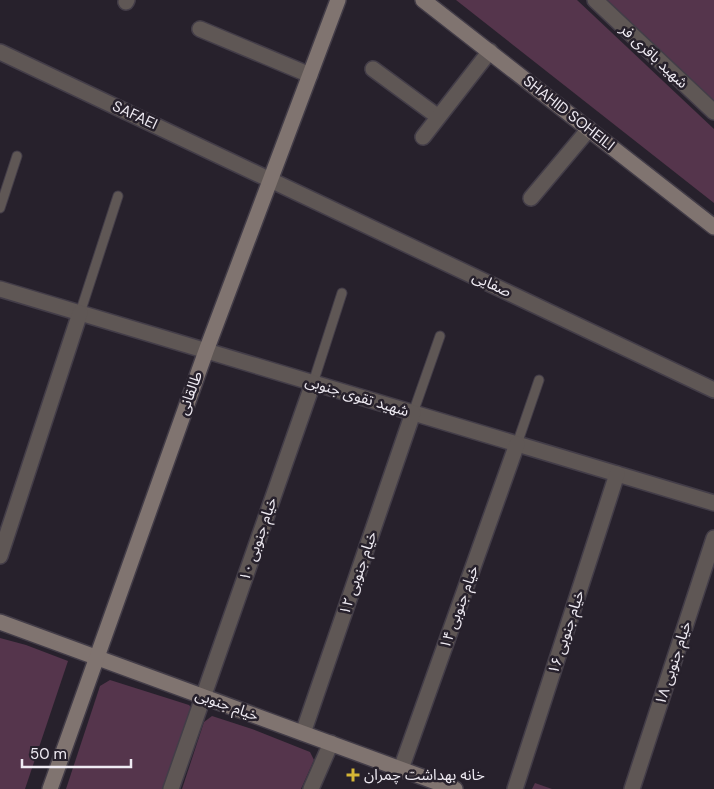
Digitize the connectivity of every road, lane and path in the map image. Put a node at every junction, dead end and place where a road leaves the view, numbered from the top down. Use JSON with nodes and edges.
{"nodes":[{"id":1,"x":338,"y":0,"type":"edge"},
{"id":2,"x":423,"y":0,"type":"edge"},
{"id":3,"x":595,"y":0,"type":"edge"},
{"id":4,"x":200,"y":29,"type":"dead end"},
{"id":5,"x":490,"y":51,"type":"junction"},
{"id":6,"x":0,"y":52,"type":"edge"},
{"id":7,"x":373,"y":70,"type":"dead end"},
{"id":8,"x":310,"y":75,"type":"junction"},
{"id":9,"x":714,"y":112,"type":"edge"},
{"id":10,"x":437,"y":116,"type":"junction"},
{"id":11,"x":589,"y":129,"type":"junction"},
{"id":12,"x":423,"y":136,"type":"dead end"},
{"id":13,"x":17,"y":156,"type":"dead end"},
{"id":14,"x":270,"y":178,"type":"junction"},
{"id":15,"x":118,"y":196,"type":"dead end"},
{"id":16,"x":531,"y":198,"type":"dead end"},
{"id":17,"x":0,"y":208,"type":"edge"},
{"id":18,"x":714,"y":227,"type":"edge"},
{"id":19,"x":0,"y":289,"type":"edge"},
{"id":20,"x":342,"y":293,"type":"dead end"},
{"id":21,"x":80,"y":313,"type":"junction"},
{"id":22,"x":440,"y":336,"type":"dead end"},
{"id":23,"x":206,"y":351,"type":"junction"},
{"id":24,"x":539,"y":380,"type":"dead end"},
{"id":25,"x":313,"y":383,"type":"junction"},
{"id":26,"x":714,"y":390,"type":"edge"},
{"id":27,"x":413,"y":413,"type":"junction"},
{"id":28,"x":517,"y":444,"type":"junction"},
{"id":29,"x":617,"y":474,"type":"junction"},
{"id":30,"x":714,"y":503,"type":"edge"},
{"id":31,"x":714,"y":538,"type":"edge"},
{"id":32,"x":0,"y":556,"type":"edge"},
{"id":33,"x":0,"y":622,"type":"edge"},
{"id":34,"x":95,"y":657,"type":"junction"},
{"id":35,"x":203,"y":696,"type":"junction"},
{"id":36,"x":303,"y":733,"type":"junction"},
{"id":37,"x":331,"y":743,"type":"junction"},
{"id":38,"x":401,"y":769,"type":"junction"},
{"id":39,"x":50,"y":789,"type":"edge"},
{"id":40,"x":171,"y":789,"type":"edge"},
{"id":41,"x":311,"y":789,"type":"edge"},
{"id":42,"x":455,"y":789,"type":"edge"},
{"id":43,"x":515,"y":789,"type":"edge"},
{"id":44,"x":632,"y":789,"type":"edge"}],
"edges":[{"from":1,"to":8,"type":"street","name":"طالقانی"},
{"from":2,"to":5,"type":"street","name":"SHAHID SOHEILI"},
{"from":3,"to":9,"type":"street","name":"شهید باقری فر"},
{"from":4,"to":8,"type":"street"},
{"from":5,"to":10,"type":"street"},
{"from":5,"to":11,"type":"street","name":"SHAHID SOHEILI"},
{"from":6,"to":14,"type":"street","name":"SAFAEI"},
{"from":7,"to":10,"type":"street"},
{"from":8,"to":14,"type":"street","name":"طالقانی"},
{"from":10,"to":12,"type":"street"},
{"from":11,"to":16,"type":"street"},
{"from":11,"to":18,"type":"street","name":"SHAHID SOHEILI"},
{"from":13,"to":17,"type":"lane"},
{"from":14,"to":23,"type":"street","name":"طالقانی"},
{"from":14,"to":26,"type":"street","name":"صفایی"},
{"from":15,"to":21,"type":"lane"},
{"from":19,"to":21,"type":"street","name":"شهید تقوی جنوبی"},
{"from":20,"to":25,"type":"lane"},
{"from":21,"to":23,"type":"street","name":"شهید تقوی جنوبی"},
{"from":21,"to":32,"type":"street"},
{"from":22,"to":27,"type":"lane"},
{"from":23,"to":25,"type":"street","name":"شهید تقوی جنوبی"},
{"from":23,"to":34,"type":"street","name":"طالقانی"},
{"from":24,"to":28,"type":"lane"},
{"from":25,"to":27,"type":"street","name":"شهید تقوی جنوبی"},
{"from":25,"to":35,"type":"street","name":"خیام جنوبی ۱۰"},
{"from":27,"to":28,"type":"street","name":"شهید تقوی جنوبی"},
{"from":27,"to":36,"type":"street","name":"خیام جنوبی ۱۲"},
{"from":28,"to":29,"type":"street","name":"شهید تقوی جنوبی"},
{"from":28,"to":38,"type":"street","name":"خیام جنوبی ۱۴"},
{"from":29,"to":30,"type":"street","name":"شهید تقوی جنوبی"},
{"from":29,"to":43,"type":"street","name":"خیام جنوبی ۱۶"},
{"from":31,"to":44,"type":"street","name":"خیام جنوبی ۱۸"},
{"from":33,"to":34,"type":"street","name":"خیام جنوبی"},
{"from":34,"to":35,"type":"street","name":"خیام جنوبی"},
{"from":34,"to":39,"type":"street","name":"طالقانی"},
{"from":35,"to":36,"type":"street","name":"خیام جنوبی"},
{"from":35,"to":40,"type":"street","name":"خیام جنوبی ۱۰"},
{"from":36,"to":37,"type":"street","name":"خیام جنوبی"},
{"from":37,"to":38,"type":"street","name":"خیام جنوبی"},
{"from":37,"to":41,"type":"street"},
{"from":38,"to":42,"type":"street","name":"خیام جنوبی"}]}
